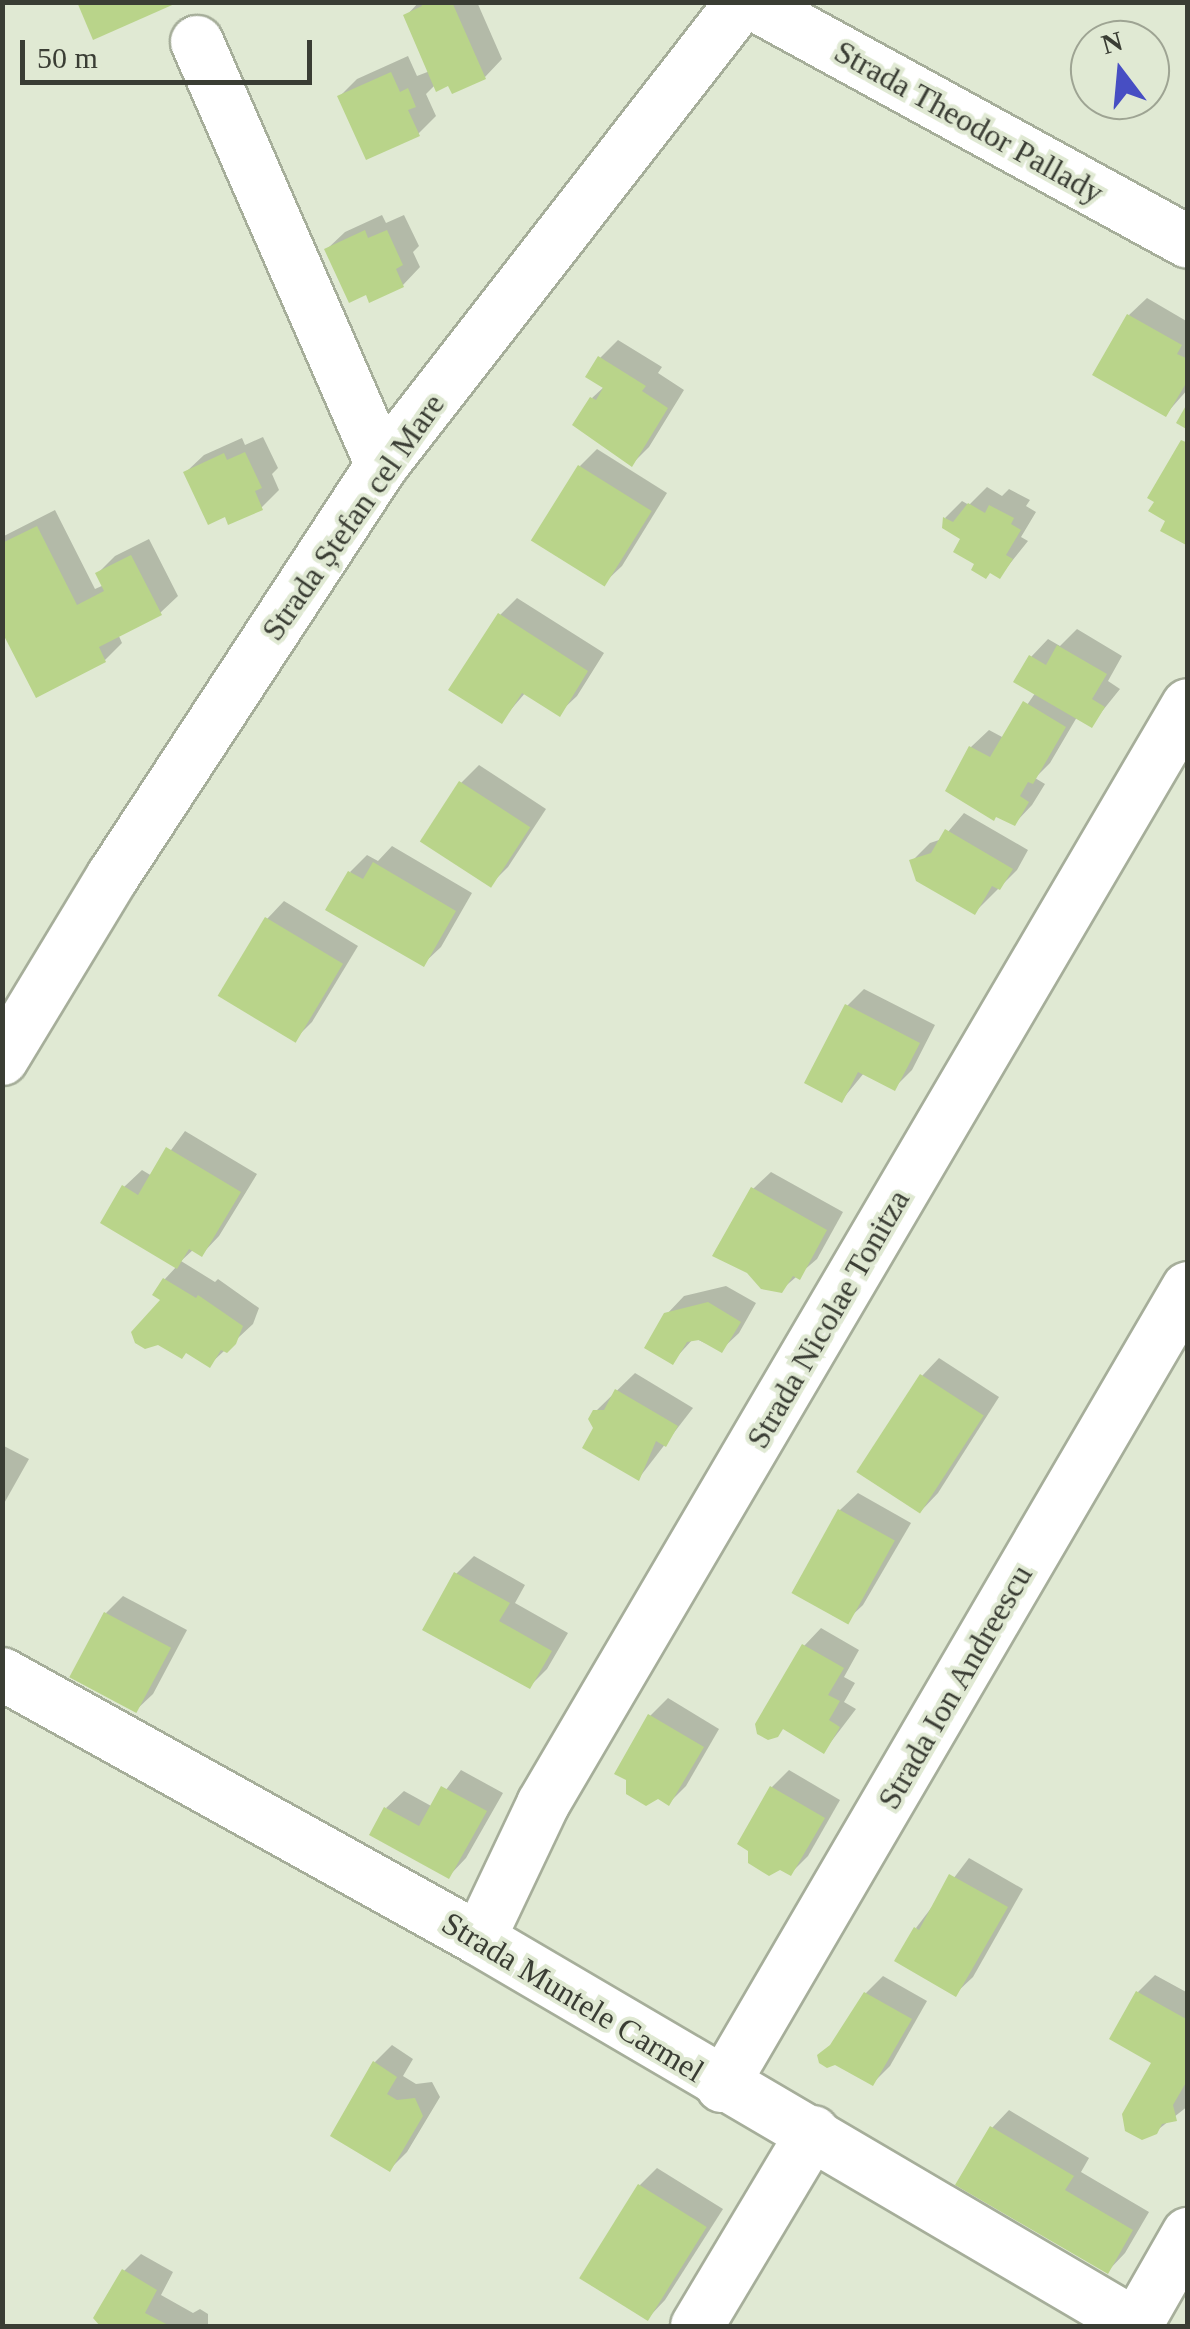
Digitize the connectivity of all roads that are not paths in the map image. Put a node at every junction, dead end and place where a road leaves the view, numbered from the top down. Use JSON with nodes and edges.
{"nodes":[{"id":1,"x":742,"y":2,"type":"edge"},
{"id":2,"x":750,"y":2,"type":"edge"},
{"id":3,"x":197,"y":42,"type":"dead end"},
{"id":4,"x":1188,"y":242,"type":"edge"},
{"id":5,"x":382,"y":465,"type":"junction"},
{"id":6,"x":1188,"y":705,"type":"edge"},
{"id":7,"x":2,"y":1059,"type":"edge"},
{"id":8,"x":1188,"y":1288,"type":"edge"},
{"id":9,"x":9,"y":1692,"type":"edge"},
{"id":10,"x":480,"y":1939,"type":"junction"},
{"id":11,"x":722,"y":2086,"type":"junction"},
{"id":12,"x":813,"y":2132,"type":"junction"},
{"id":13,"x":1188,"y":2234,"type":"edge"},
{"id":14,"x":698,"y":2326,"type":"edge"},
{"id":15,"x":1137,"y":2326,"type":"edge"}],
"edges":[{"from":1,"to":5,"type":"street","name":"Strada Ștefan cel Mare"},
{"from":2,"to":4,"type":"street","name":"Strada Theodor Pallady"},
{"from":3,"to":5,"type":"street"},
{"from":5,"to":7,"type":"street","name":"Strada Ștefan cel Mare"},
{"from":6,"to":10,"type":"street","name":"Strada Nicolae Tonitza"},
{"from":8,"to":11,"type":"street","name":"Strada Ion Andreescu"},
{"from":9,"to":10,"type":"street","name":"Strada Muntele Carmel"},
{"from":10,"to":11,"type":"street","name":"Strada Muntele Carmel"},
{"from":11,"to":12,"type":"street","name":"Strada Muntele Carmel"},
{"from":12,"to":14,"type":"street"},
{"from":12,"to":15,"type":"street","name":"Strada Muntele Carmel"},
{"from":13,"to":15,"type":"street"}]}
